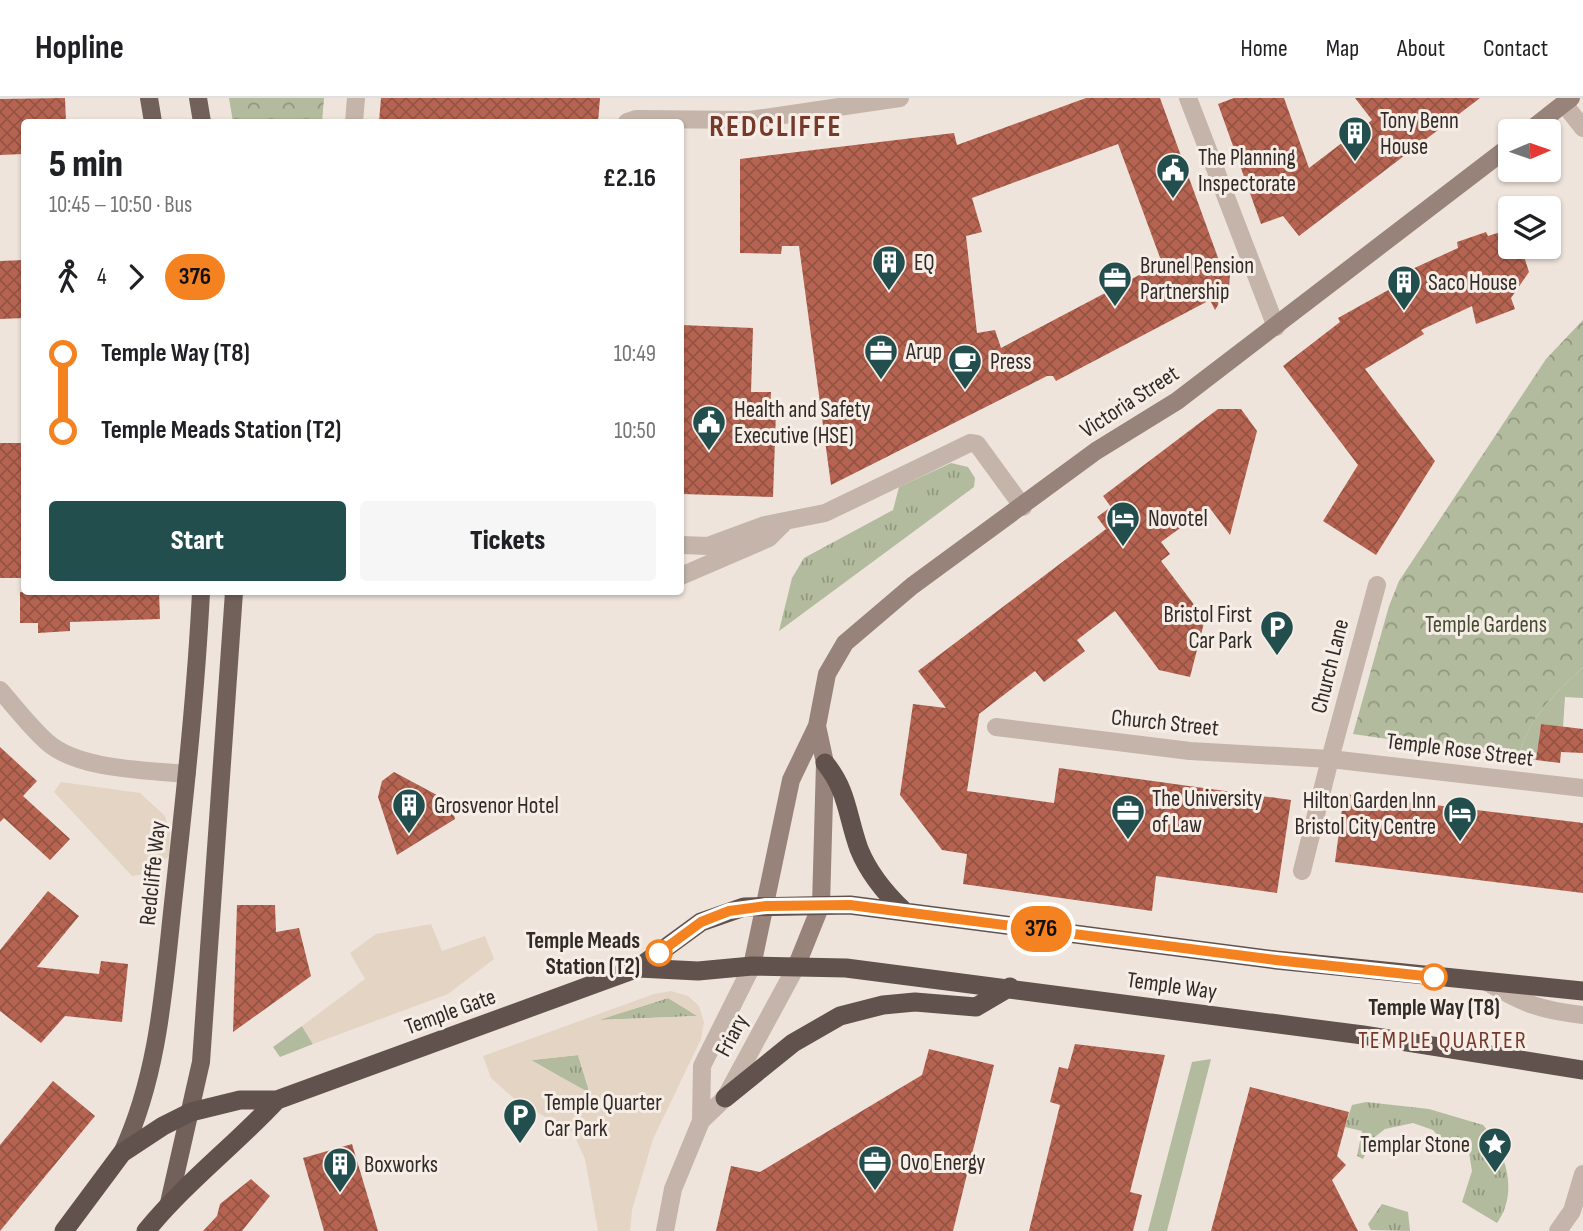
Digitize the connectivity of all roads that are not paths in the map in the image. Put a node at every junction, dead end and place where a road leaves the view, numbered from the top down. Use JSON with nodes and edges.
{"nodes":[{"id":1,"x":149,"y":98,"type":"edge"},
{"id":2,"x":198,"y":98,"type":"edge"},
{"id":3,"x":356,"y":98,"type":"edge"},
{"id":4,"x":900,"y":98,"type":"edge"},
{"id":5,"x":1188,"y":98,"type":"edge"},
{"id":6,"x":1568,"y":101,"type":"edge"},
{"id":7,"x":152,"y":119,"type":"edge"},
{"id":8,"x":202,"y":119,"type":"edge"},
{"id":9,"x":354,"y":119,"type":"edge"},
{"id":10,"x":684,"y":119,"type":"edge"},
{"id":11,"x":1545,"y":119,"type":"edge"},
{"id":12,"x":1583,"y":128,"type":"edge"},
{"id":13,"x":1498,"y":155,"type":"edge"},
{"id":14,"x":1276,"y":327,"type":"junction"},
{"id":15,"x":1023,"y":506,"type":"junction"},
{"id":16,"x":783,"y":524,"type":"junction"},
{"id":17,"x":684,"y":545,"type":"edge"},
{"id":18,"x":684,"y":575,"type":"edge"},
{"id":19,"x":1377,"y":585,"type":"dead end"},
{"id":20,"x":201,"y":595,"type":"edge"},
{"id":21,"x":234,"y":595,"type":"edge"},
{"id":22,"x":0,"y":690,"type":"edge"},
{"id":23,"x":817,"y":726,"type":"junction"},
{"id":24,"x":996,"y":727,"type":"dead end"},
{"id":25,"x":1331,"y":759,"type":"junction"},
{"id":26,"x":825,"y":763,"type":"junction"},
{"id":27,"x":187,"y":774,"type":"junction"},
{"id":28,"x":1583,"y":788,"type":"edge"},
{"id":29,"x":1302,"y":871,"type":"dead end"},
{"id":30,"x":821,"y":905,"type":"junction"},
{"id":31,"x":766,"y":906,"type":"junction"},
{"id":32,"x":904,"y":911,"type":"junction"},
{"id":33,"x":752,"y":966,"type":"junction"},
{"id":34,"x":796,"y":967,"type":"junction"},
{"id":35,"x":638,"y":968,"type":"junction"},
{"id":36,"x":1487,"y":982,"type":"junction"},
{"id":37,"x":1010,"y":988,"type":"junction"},
{"id":38,"x":1583,"y":991,"type":"edge"},
{"id":39,"x":1583,"y":1015,"type":"edge"},
{"id":40,"x":1583,"y":1070,"type":"edge"},
{"id":41,"x":725,"y":1098,"type":"junction"},
{"id":42,"x":278,"y":1100,"type":"junction"},
{"id":43,"x":191,"y":1112,"type":"junction"},
{"id":44,"x":701,"y":1121,"type":"junction"},
{"id":45,"x":122,"y":1153,"type":"junction"},
{"id":46,"x":1583,"y":1174,"type":"edge"},
{"id":47,"x":169,"y":1203,"type":"junction"},
{"id":48,"x":1577,"y":1207,"type":"edge"},
{"id":49,"x":64,"y":1231,"type":"edge"},
{"id":50,"x":146,"y":1231,"type":"edge"},
{"id":51,"x":665,"y":1231,"type":"edge"},
{"id":52,"x":1558,"y":1231,"type":"edge"}],
"edges":[{"from":1,"to":7,"type":"main road"},
{"from":2,"to":8,"type":"main road"},
{"from":3,"to":9,"type":"street"},
{"from":4,"to":10,"type":"street"},
{"from":5,"to":14,"type":"street"},
{"from":6,"to":11,"type":"main road"},
{"from":6,"to":12,"type":"street"},
{"from":13,"to":14,"type":"main road","name":"Victoria Street"},
{"from":14,"to":15,"type":"main road","name":"Victoria Street"},
{"from":15,"to":16,"type":"street"},
{"from":15,"to":23,"type":"main road","name":"Victoria Street"},
{"from":16,"to":17,"type":"street"},
{"from":16,"to":18,"type":"street"},
{"from":19,"to":25,"type":"street","name":"Church Lane"},
{"from":20,"to":27,"type":"main road","name":"Redcliffe Way"},
{"from":21,"to":43,"type":"main road"},
{"from":22,"to":27,"type":"street"},
{"from":23,"to":26,"type":"main road","name":"Victoria Street"},
{"from":23,"to":31,"type":"main road","name":"Victoria Street"},
{"from":24,"to":25,"type":"street","name":"Church Street"},
{"from":25,"to":28,"type":"street","name":"Temple Rose Street"},
{"from":25,"to":29,"type":"street","name":"Church Lane"},
{"from":26,"to":30,"type":"main road","name":"Victoria Street"},
{"from":26,"to":32,"type":"highway"},
{"from":27,"to":45,"type":"main road","name":"Redcliffe Way"},
{"from":30,"to":31,"type":"highway","name":"Temple Way"},
{"from":30,"to":32,"type":"highway","name":"Temple Way"},
{"from":30,"to":34,"type":"main road","name":"Victoria Street"},
{"from":31,"to":33,"type":"main road","name":"Victoria Street"},
{"from":31,"to":35,"type":"highway","name":"Temple Gate"},
{"from":32,"to":36,"type":"highway","name":"Temple Way"},
{"from":33,"to":34,"type":"highway","name":"Temple Way"},
{"from":33,"to":35,"type":"highway","name":"Temple Gate"},
{"from":33,"to":44,"type":"street","name":"Friary"},
{"from":34,"to":37,"type":"highway","name":"Temple Way"},
{"from":34,"to":41,"type":"street","name":"Friary"},
{"from":35,"to":42,"type":"highway","name":"Temple Gate"},
{"from":36,"to":38,"type":"highway","name":"Temple Way"},
{"from":36,"to":39,"type":"street"},
{"from":37,"to":40,"type":"highway","name":"Temple Way"},
{"from":37,"to":41,"type":"highway"},
{"from":41,"to":44,"type":"street","name":"Friary"},
{"from":42,"to":43,"type":"highway","name":"Temple Gate"},
{"from":42,"to":47,"type":"highway","name":"Temple Gate"},
{"from":43,"to":45,"type":"highway","name":"Temple Gate"},
{"from":43,"to":47,"type":"main road"},
{"from":44,"to":51,"type":"street","name":"Friary"},
{"from":45,"to":49,"type":"highway"},
{"from":46,"to":48,"type":"street"},
{"from":47,"to":50,"type":"highway","name":"Temple Gate"},
{"from":48,"to":52,"type":"street"}]}
